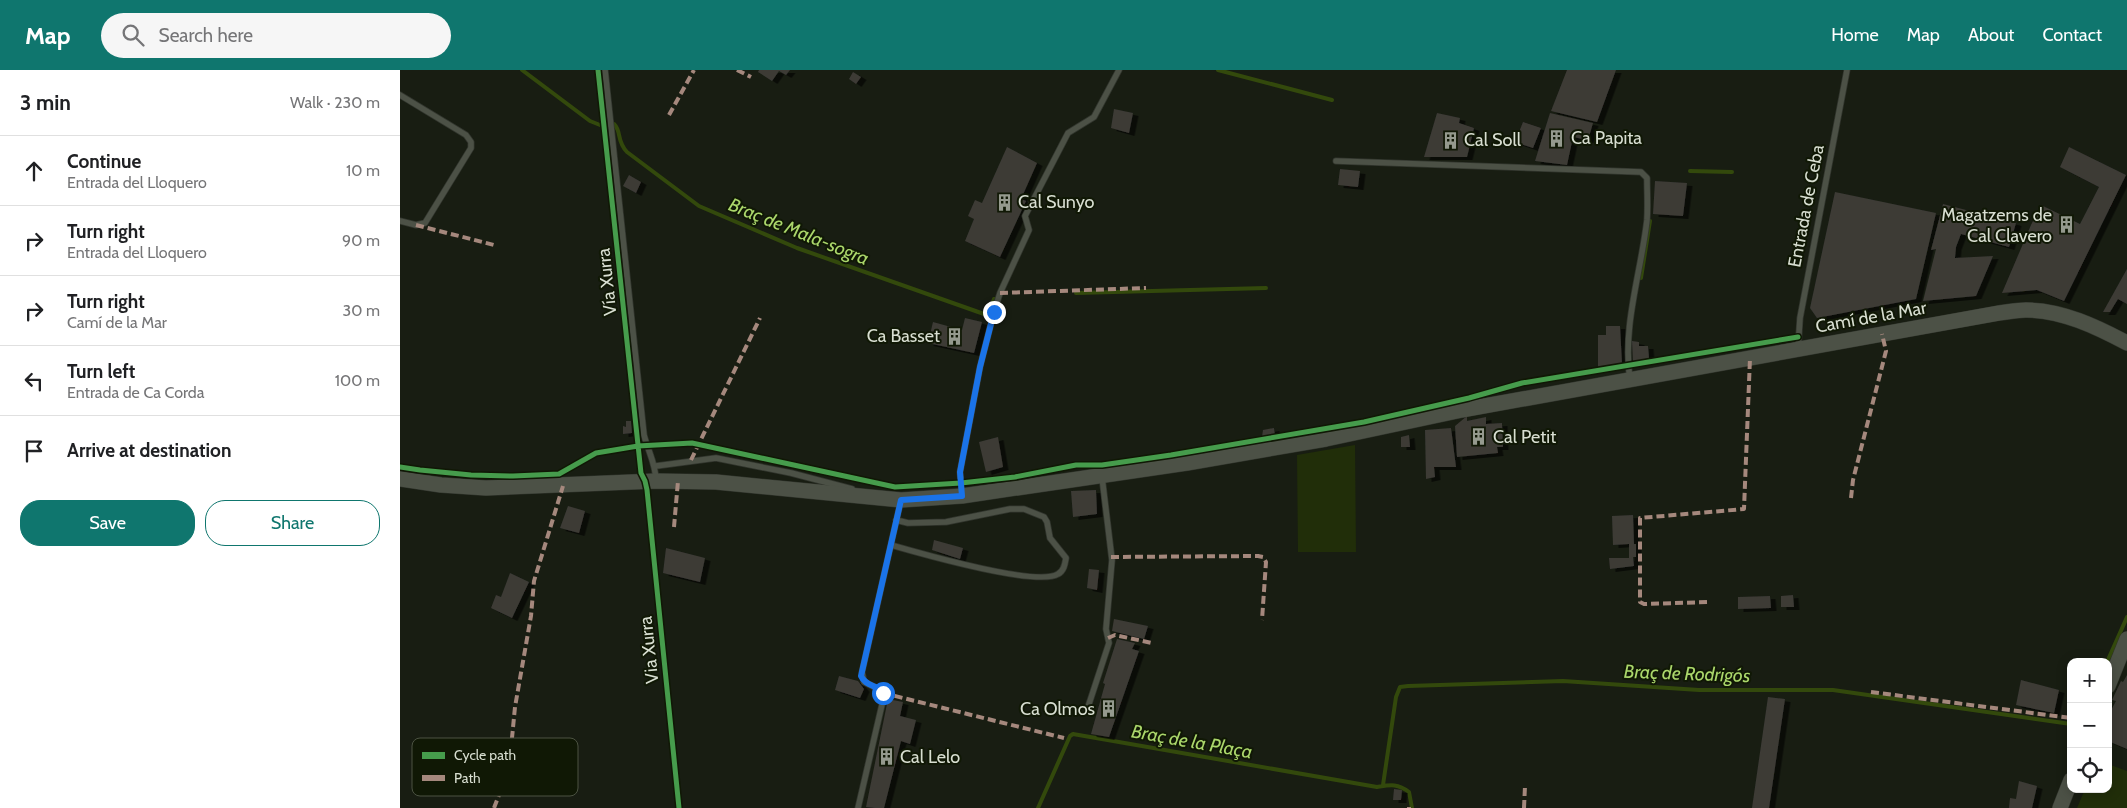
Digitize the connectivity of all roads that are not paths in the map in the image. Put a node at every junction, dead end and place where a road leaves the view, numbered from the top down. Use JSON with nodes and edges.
{"nodes":[{"id":1,"x":605,"y":70,"type":"edge"},
{"id":2,"x":1119,"y":70,"type":"edge"},
{"id":3,"x":1847,"y":70,"type":"edge"},
{"id":4,"x":400,"y":95,"type":"edge"},
{"id":5,"x":1336,"y":161,"type":"dead end"},
{"id":6,"x":400,"y":221,"type":"edge"},
{"id":7,"x":2127,"y":343,"type":"edge"},
{"id":8,"x":1798,"y":349,"type":"junction"},
{"id":9,"x":1630,"y":380,"type":"junction"},
{"id":10,"x":656,"y":474,"type":"junction"},
{"id":11,"x":1102,"y":475,"type":"junction"},
{"id":12,"x":400,"y":478,"type":"edge"},
{"id":13,"x":962,"y":496,"type":"junction"},
{"id":14,"x":877,"y":497,"type":"junction"},
{"id":15,"x":901,"y":500,"type":"junction"},
{"id":16,"x":896,"y":520,"type":"junction"},
{"id":17,"x":891,"y":545,"type":"junction"},
{"id":18,"x":2127,"y":639,"type":"edge"},
{"id":19,"x":2112,"y":676,"type":"edge"},
{"id":20,"x":1087,"y":710,"type":"dead end"},
{"id":21,"x":2067,"y":790,"type":"edge"},
{"id":22,"x":858,"y":808,"type":"edge"},
{"id":23,"x":2060,"y":808,"type":"edge"}],
"edges":[{"from":1,"to":10,"type":"lane"},
{"from":2,"to":13,"type":"lane"},
{"from":3,"to":8,"type":"lane","name":"Entrada de Ceba"},
{"from":4,"to":6,"type":"lane"},
{"from":5,"to":9,"type":"lane"},
{"from":7,"to":8,"type":"main road","name":"Camí de la Mar"},
{"from":8,"to":9,"type":"main road","name":"Camí de la Mar"},
{"from":9,"to":11,"type":"main road","name":"Camí de la Mar"},
{"from":10,"to":12,"type":"main road","name":"Camí de la Mar"},
{"from":10,"to":14,"type":"main road","name":"Camí de la Mar"},
{"from":10,"to":14,"type":"lane"},
{"from":11,"to":13,"type":"main road","name":"Camí de la Mar"},
{"from":11,"to":20,"type":"lane"},
{"from":13,"to":15,"type":"main road","name":"Camí de la Mar"},
{"from":14,"to":15,"type":"main road","name":"Camí de la Mar"},
{"from":15,"to":16,"type":"lane"},
{"from":16,"to":17,"type":"lane"},
{"from":16,"to":17,"type":"lane"},
{"from":17,"to":22,"type":"lane"},
{"from":18,"to":19,"type":"main road"},
{"from":21,"to":23,"type":"main road"}]}
